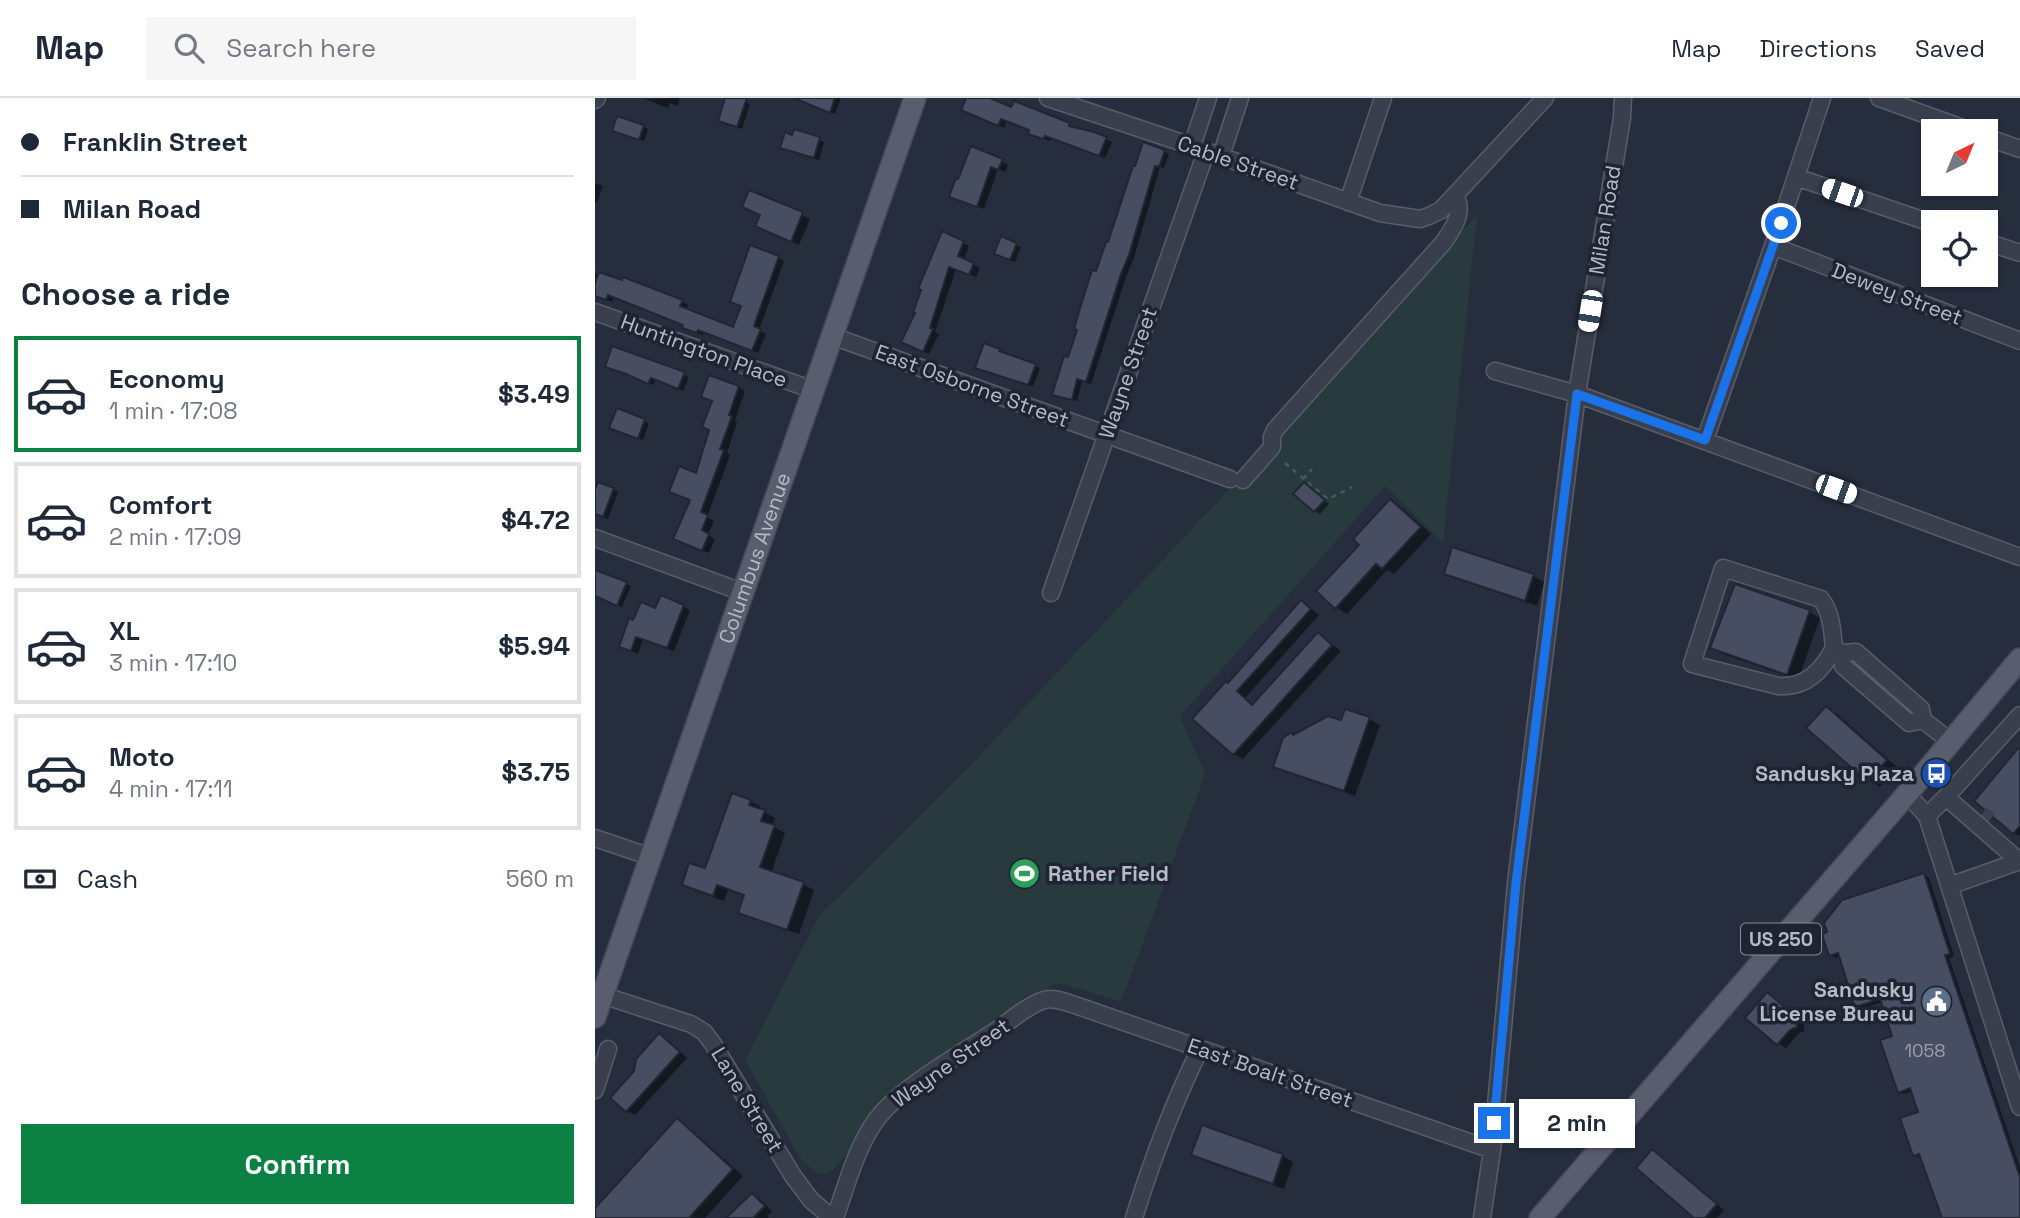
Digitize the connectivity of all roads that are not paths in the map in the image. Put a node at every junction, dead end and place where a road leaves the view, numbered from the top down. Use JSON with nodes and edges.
{"nodes":[{"id":1,"x":915,"y":98,"type":"edge"},
{"id":2,"x":1048,"y":98,"type":"edge"},
{"id":3,"x":1207,"y":98,"type":"edge"},
{"id":4,"x":1240,"y":98,"type":"edge"},
{"id":5,"x":1383,"y":98,"type":"edge"},
{"id":6,"x":1545,"y":98,"type":"edge"},
{"id":7,"x":1623,"y":98,"type":"edge"},
{"id":8,"x":1822,"y":98,"type":"edge"},
{"id":9,"x":1879,"y":98,"type":"edge"},
{"id":10,"x":1067,"y":101,"type":"edge"},
{"id":11,"x":1938,"y":119,"type":"edge"},
{"id":12,"x":1999,"y":142,"type":"edge"},
{"id":13,"x":2020,"y":149,"type":"edge"},
{"id":14,"x":1206,"y":151,"type":"junction"},
{"id":15,"x":1796,"y":177,"type":"junction"},
{"id":16,"x":1455,"y":196,"type":"junction"},
{"id":17,"x":1348,"y":202,"type":"junction"},
{"id":18,"x":1921,"y":220,"type":"edge"},
{"id":19,"x":1773,"y":246,"type":"junction"},
{"id":20,"x":1998,"y":246,"type":"edge"},
{"id":21,"x":2020,"y":253,"type":"edge"},
{"id":22,"x":595,"y":312,"type":"edge"},
{"id":23,"x":832,"y":335,"type":"junction"},
{"id":24,"x":2020,"y":341,"type":"edge"},
{"id":25,"x":1495,"y":371,"type":"dead end"},
{"id":26,"x":813,"y":390,"type":"junction"},
{"id":27,"x":1577,"y":394,"type":"junction"},
{"id":28,"x":1107,"y":434,"type":"junction"},
{"id":29,"x":1705,"y":440,"type":"junction"},
{"id":30,"x":595,"y":538,"type":"edge"},
{"id":31,"x":2020,"y":557,"type":"edge"},
{"id":32,"x":742,"y":592,"type":"junction"},
{"id":33,"x":1051,"y":593,"type":"dead end"},
{"id":34,"x":1838,"y":650,"type":"junction"},
{"id":35,"x":2020,"y":659,"type":"edge"},
{"id":36,"x":2020,"y":715,"type":"edge"},
{"id":37,"x":1951,"y":742,"type":"junction"},
{"id":38,"x":1907,"y":794,"type":"junction"},
{"id":39,"x":1951,"y":801,"type":"junction"},
{"id":40,"x":1927,"y":816,"type":"junction"},
{"id":41,"x":595,"y":838,"type":"edge"},
{"id":42,"x":2005,"y":847,"type":"junction"},
{"id":43,"x":651,"y":857,"type":"junction"},
{"id":44,"x":2020,"y":861,"type":"edge"},
{"id":45,"x":1949,"y":886,"type":"junction"},
{"id":46,"x":603,"y":995,"type":"junction"},
{"id":47,"x":1048,"y":999,"type":"joint"},
{"id":48,"x":595,"y":1017,"type":"edge"},
{"id":49,"x":608,"y":1049,"type":"dead end"},
{"id":50,"x":1200,"y":1049,"type":"junction"},
{"id":51,"x":595,"y":1090,"type":"edge"},
{"id":52,"x":2020,"y":1107,"type":"edge"},
{"id":53,"x":1492,"y":1150,"type":"junction"},
{"id":54,"x":834,"y":1218,"type":"edge"},
{"id":55,"x":1134,"y":1218,"type":"edge"},
{"id":56,"x":1482,"y":1218,"type":"edge"},
{"id":57,"x":1540,"y":1218,"type":"edge"}],
"edges":[{"from":1,"to":23,"type":"main road","name":"Columbus Avenue"},
{"from":2,"to":10,"type":"street","name":"Cable Street"},
{"from":3,"to":14,"type":"street","name":"Wayne Street"},
{"from":4,"to":14,"type":"street","name":"Wayne Street"},
{"from":5,"to":17,"type":"street"},
{"from":6,"to":16,"type":"street"},
{"from":7,"to":27,"type":"street","name":"Milan Road"},
{"from":8,"to":15,"type":"street"},
{"from":9,"to":11,"type":"street"},
{"from":10,"to":14,"type":"street","name":"Cable Street"},
{"from":12,"to":13,"type":"street"},
{"from":14,"to":17,"type":"street","name":"Cable Street"},
{"from":14,"to":28,"type":"street","name":"Wayne Street"},
{"from":15,"to":18,"type":"street"},
{"from":15,"to":19,"type":"street"},
{"from":16,"to":17,"type":"street","name":"Cable Street"},
{"from":16,"to":28,"type":"street","name":"East Osborne Street"},
{"from":19,"to":24,"type":"street","name":"Dewey Street"},
{"from":19,"to":29,"type":"street"},
{"from":20,"to":21,"type":"street"},
{"from":22,"to":26,"type":"street","name":"Huntington Place"},
{"from":23,"to":26,"type":"main road","name":"Columbus Avenue"},
{"from":23,"to":28,"type":"street","name":"East Osborne Street"},
{"from":25,"to":27,"type":"street"},
{"from":26,"to":32,"type":"main road","name":"Columbus Avenue"},
{"from":27,"to":29,"type":"street"},
{"from":27,"to":53,"type":"street","name":"Milan Road"},
{"from":28,"to":33,"type":"street","name":"Wayne Street"},
{"from":29,"to":31,"type":"street"},
{"from":30,"to":32,"type":"street"},
{"from":32,"to":43,"type":"main road","name":"Columbus Avenue"},
{"from":34,"to":34,"type":"street"},
{"from":34,"to":37,"type":"street"},
{"from":35,"to":37,"type":"main road","number":"US 250"},
{"from":36,"to":39,"type":"street"},
{"from":37,"to":38,"type":"main road","number":"US 250"},
{"from":38,"to":40,"type":"street"},
{"from":38,"to":57,"type":"main road","number":"US 250"},
{"from":39,"to":40,"type":"street"},
{"from":39,"to":42,"type":"street"},
{"from":39,"to":42,"type":"street"},
{"from":40,"to":45,"type":"street"},
{"from":41,"to":43,"type":"street"},
{"from":42,"to":44,"type":"street"},
{"from":43,"to":46,"type":"main road","name":"Columbus Avenue"},
{"from":44,"to":45,"type":"street"},
{"from":45,"to":52,"type":"street"},
{"from":46,"to":48,"type":"main road","name":"Columbus Avenue"},
{"from":46,"to":54,"type":"street","name":"Lane Street"},
{"from":47,"to":50,"type":"street","name":"East Boalt Street"},
{"from":47,"to":54,"type":"street","name":"Wayne Street"},
{"from":49,"to":51,"type":"street"},
{"from":50,"to":53,"type":"street","name":"East Boalt Street"},
{"from":50,"to":55,"type":"street"},
{"from":53,"to":56,"type":"street","name":"Milan Road"}]}
